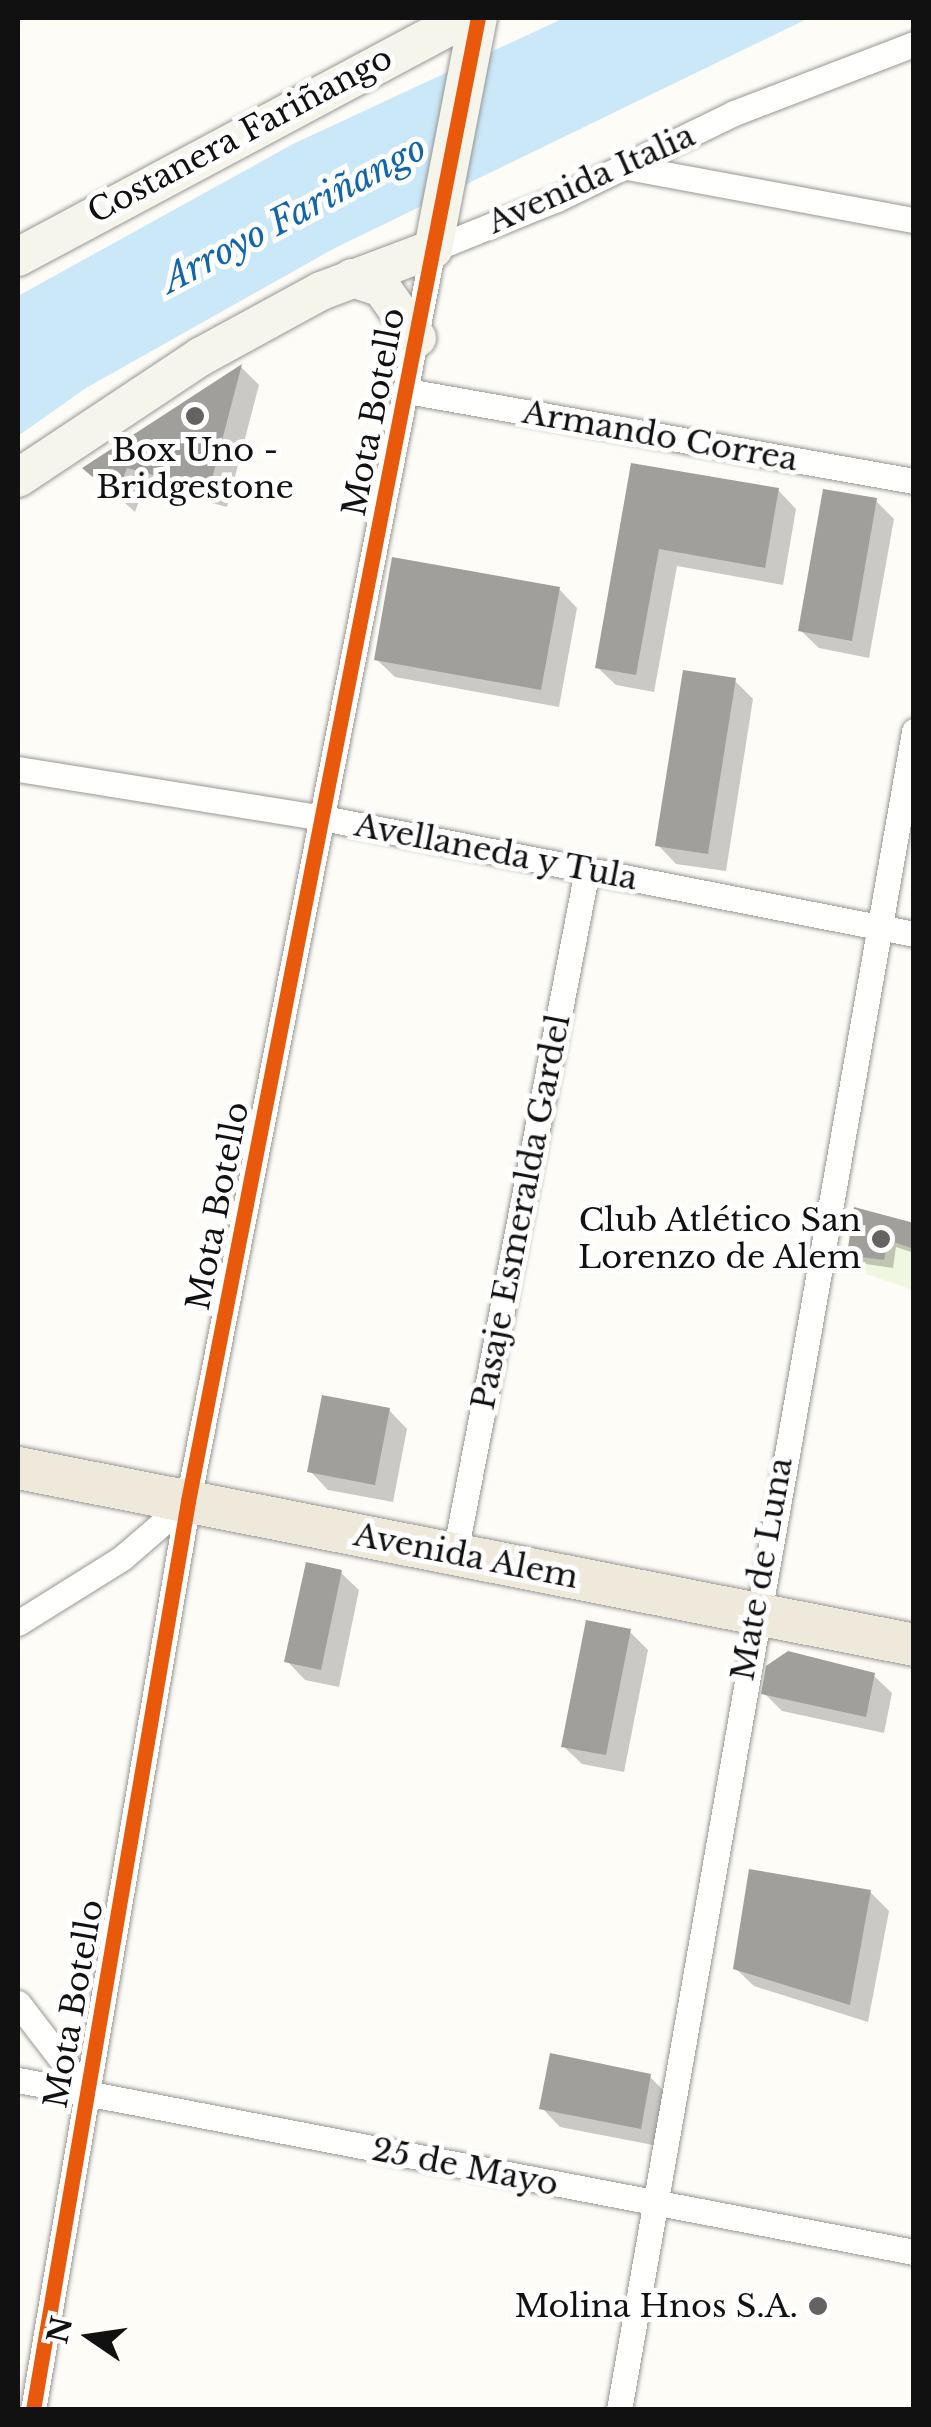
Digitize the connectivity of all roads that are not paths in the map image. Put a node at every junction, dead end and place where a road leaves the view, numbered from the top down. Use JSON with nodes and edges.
{"nodes":[{"id":1,"x":472,"y":25,"type":"edge"},
{"id":2,"x":914,"y":44,"type":"edge"},
{"id":3,"x":627,"y":167,"type":"junction"},
{"id":4,"x":914,"y":220,"type":"edge"},
{"id":5,"x":436,"y":232,"type":"junction"},
{"id":6,"x":18,"y":256,"type":"edge"},
{"id":7,"x":352,"y":278,"type":"junction"},
{"id":8,"x":417,"y":338,"type":"junction"},
{"id":9,"x":407,"y":391,"type":"junction"},
{"id":10,"x":18,"y":478,"type":"edge"},
{"id":11,"x":914,"y":482,"type":"edge"},
{"id":12,"x":914,"y":731,"type":"edge"},
{"id":13,"x":18,"y":769,"type":"edge"},
{"id":14,"x":323,"y":818,"type":"junction"},
{"id":15,"x":587,"y":870,"type":"junction"},
{"id":16,"x":878,"y":927,"type":"junction"},
{"id":17,"x":914,"y":934,"type":"edge"},
{"id":18,"x":18,"y":1468,"type":"edge"},
{"id":19,"x":188,"y":1502,"type":"junction"},
{"id":20,"x":456,"y":1554,"type":"junction"},
{"id":21,"x":754,"y":1612,"type":"junction"},
{"id":22,"x":18,"y":1623,"type":"edge"},
{"id":23,"x":914,"y":1645,"type":"edge"},
{"id":24,"x":18,"y":2003,"type":"edge"},
{"id":25,"x":18,"y":2080,"type":"edge"},
{"id":26,"x":87,"y":2094,"type":"junction"},
{"id":27,"x":654,"y":2203,"type":"junction"},
{"id":28,"x":914,"y":2252,"type":"edge"},
{"id":29,"x":32,"y":2410,"type":"edge"},
{"id":30,"x":619,"y":2410,"type":"edge"}],
"edges":[{"from":1,"to":5,"type":"street","name":"Mota Botello"},
{"from":1,"to":6,"type":"street","name":"Costanera Fariñango"},
{"from":2,"to":3,"type":"street","name":"Avenida Italia"},
{"from":3,"to":4,"type":"street"},
{"from":3,"to":5,"type":"street","name":"Avenida Italia"},
{"from":5,"to":7,"type":"street","name":"Avenida Italia"},
{"from":5,"to":8,"type":"street","name":"Mota Botello"},
{"from":7,"to":8,"type":"street"},
{"from":7,"to":10,"type":"street","name":"Avenida Italia"},
{"from":8,"to":9,"type":"street","name":"Mota Botello"},
{"from":9,"to":11,"type":"street","name":"Armando Correa"},
{"from":9,"to":14,"type":"street","name":"Mota Botello"},
{"from":12,"to":16,"type":"street","name":"Mate de Luna"},
{"from":13,"to":14,"type":"street","name":"Avellaneda y Tula"},
{"from":14,"to":15,"type":"street","name":"Avellaneda y Tula"},
{"from":14,"to":19,"type":"street","name":"Mota Botello"},
{"from":15,"to":16,"type":"street","name":"Avellaneda y Tula"},
{"from":15,"to":20,"type":"street","name":"Pasaje Esmeralda Gardel"},
{"from":16,"to":17,"type":"street","name":"Avellaneda y Tula"},
{"from":16,"to":21,"type":"street","name":"Mate de Luna"},
{"from":18,"to":19,"type":"main road","name":"Avenida Alem"},
{"from":19,"to":20,"type":"main road","name":"Avenida Alem"},
{"from":19,"to":22,"type":"street"},
{"from":19,"to":26,"type":"street","name":"Mota Botello"},
{"from":20,"to":21,"type":"main road","name":"Avenida Alem"},
{"from":21,"to":23,"type":"main road","name":"Avenida Alem"},
{"from":21,"to":27,"type":"street","name":"Mate de Luna"},
{"from":24,"to":26,"type":"street"},
{"from":25,"to":26,"type":"street","name":"25 de Mayo"},
{"from":26,"to":27,"type":"street","name":"25 de Mayo"},
{"from":26,"to":29,"type":"street","name":"Mota Botello"},
{"from":27,"to":28,"type":"street","name":"25 de Mayo"},
{"from":27,"to":30,"type":"street","name":"Mate de Luna"}]}
